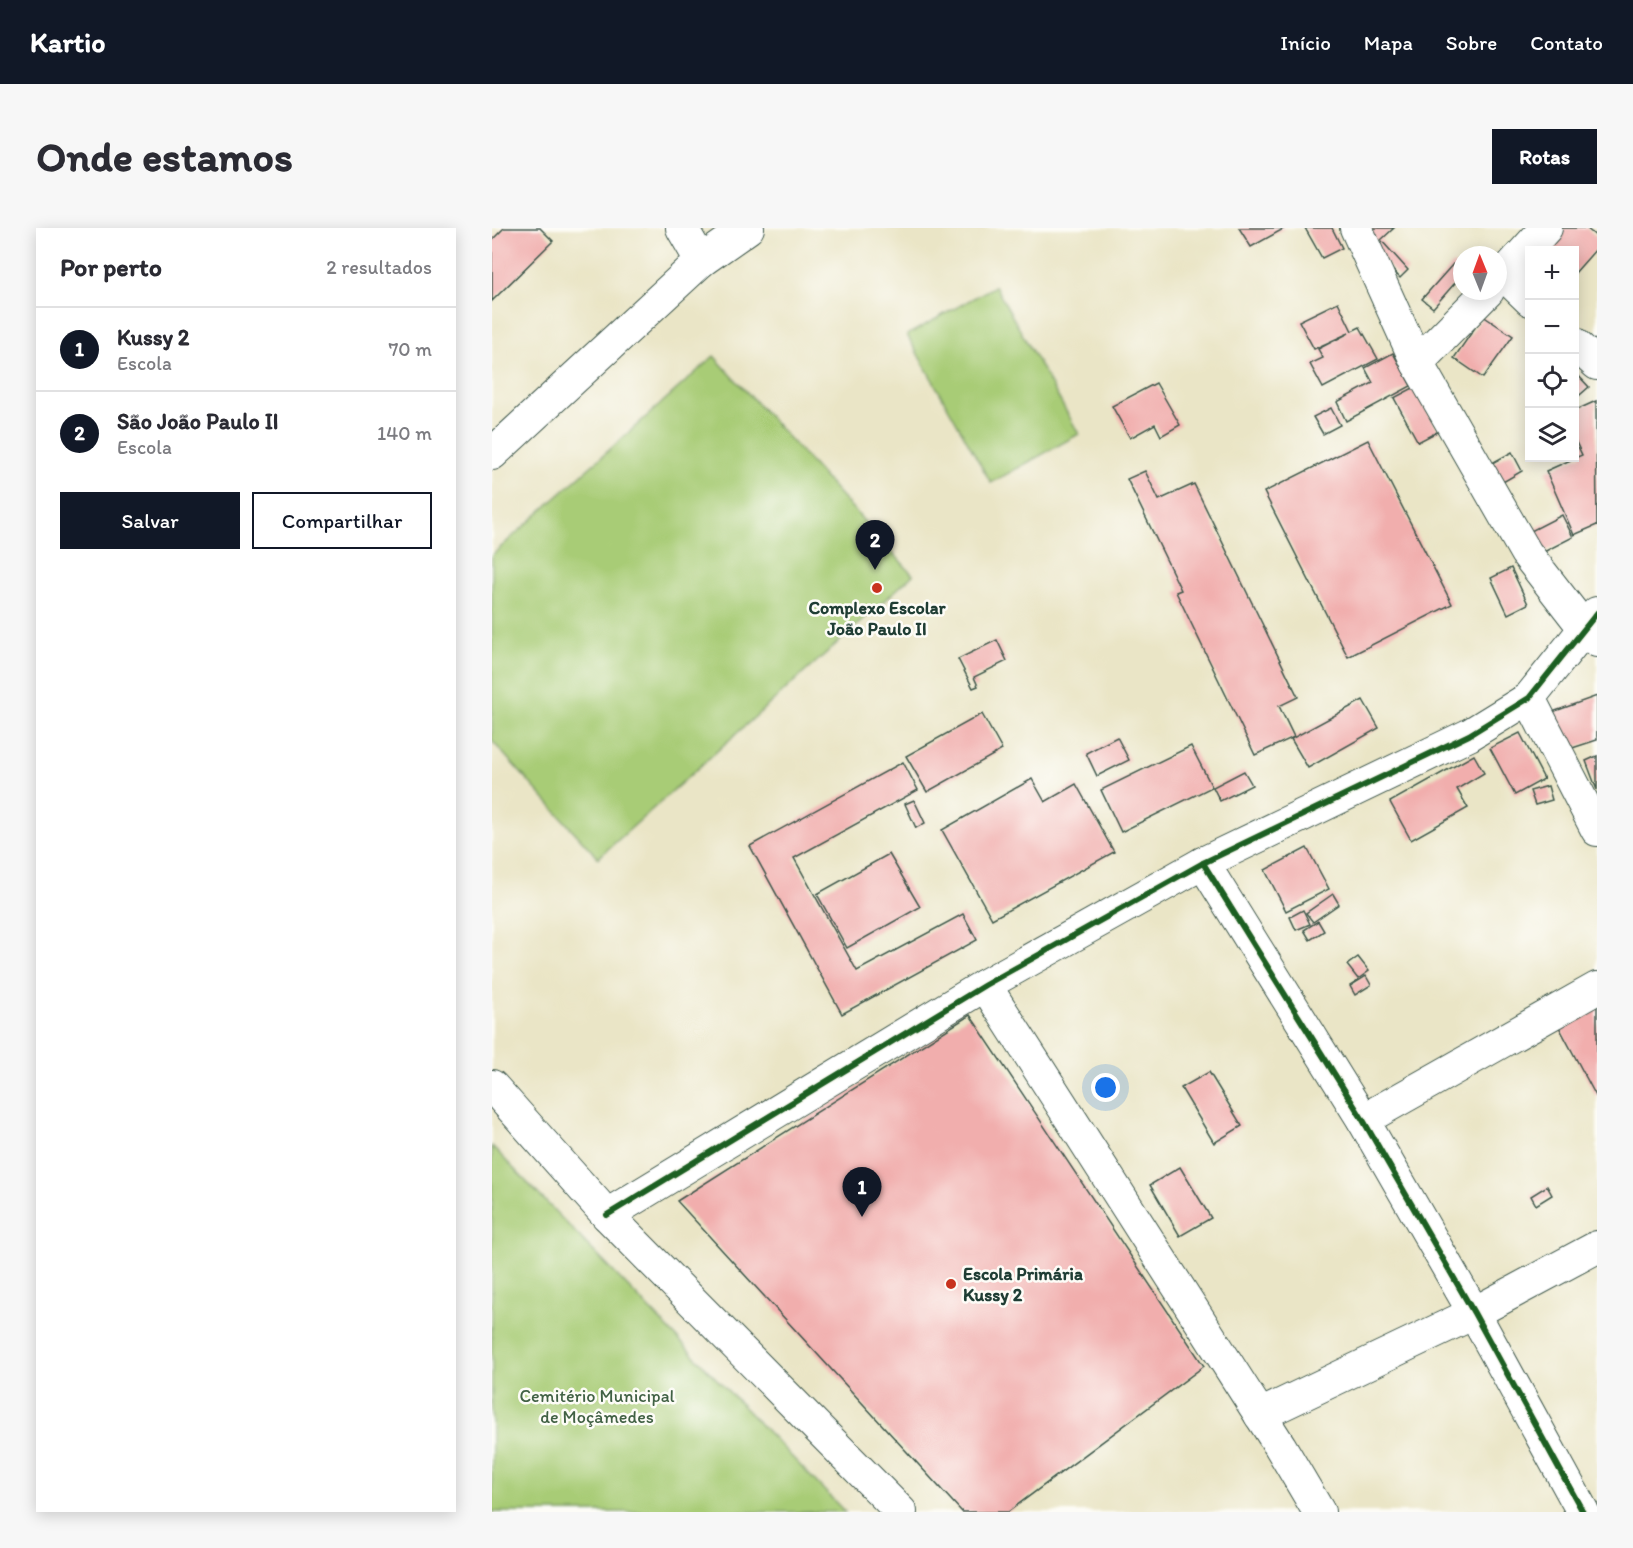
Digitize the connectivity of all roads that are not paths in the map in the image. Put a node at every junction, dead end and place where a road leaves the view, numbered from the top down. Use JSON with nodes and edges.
{"nodes":[{"id":1,"x":682,"y":228,"type":"edge"},
{"id":2,"x":748,"y":228,"type":"edge"},
{"id":3,"x":1356,"y":228,"type":"edge"},
{"id":4,"x":1546,"y":228,"type":"edge"},
{"id":5,"x":701,"y":261,"type":"junction"},
{"id":6,"x":1507,"y":270,"type":"edge"},
{"id":7,"x":1507,"y":288,"type":"edge"},
{"id":8,"x":1525,"y":297,"type":"edge"},
{"id":9,"x":1478,"y":300,"type":"edge"},
{"id":10,"x":1579,"y":347,"type":"edge"},
{"id":11,"x":1417,"y":363,"type":"junction"},
{"id":12,"x":1597,"y":364,"type":"edge"},
{"id":13,"x":492,"y":454,"type":"edge"},
{"id":14,"x":1593,"y":628,"type":"edge"},
{"id":15,"x":1529,"y":698,"type":"junction"},
{"id":16,"x":1597,"y":830,"type":"edge"},
{"id":17,"x":1203,"y":863,"type":"junction"},
{"id":18,"x":985,"y":985,"type":"junction"},
{"id":19,"x":1597,"y":988,"type":"edge"},
{"id":20,"x":492,"y":1086,"type":"edge"},
{"id":21,"x":1364,"y":1120,"type":"junction"},
{"id":22,"x":607,"y":1215,"type":"junction"},
{"id":23,"x":1597,"y":1247,"type":"edge"},
{"id":24,"x":1474,"y":1312,"type":"junction"},
{"id":25,"x":1260,"y":1415,"type":"junction"},
{"id":26,"x":901,"y":1512,"type":"edge"},
{"id":27,"x":1319,"y":1512,"type":"edge"},
{"id":28,"x":1583,"y":1512,"type":"edge"}],
"edges":[{"from":1,"to":5,"type":"street"},
{"from":2,"to":5,"type":"street"},
{"from":3,"to":11,"type":"street"},
{"from":4,"to":6,"type":"street"},
{"from":5,"to":13,"type":"street"},
{"from":7,"to":8,"type":"street"},
{"from":9,"to":11,"type":"street"},
{"from":10,"to":12,"type":"street"},
{"from":11,"to":14,"type":"street"},
{"from":14,"to":15,"type":"street"},
{"from":15,"to":16,"type":"street"},
{"from":15,"to":17,"type":"street"},
{"from":17,"to":18,"type":"street"},
{"from":17,"to":21,"type":"street"},
{"from":18,"to":22,"type":"street"},
{"from":18,"to":25,"type":"street"},
{"from":19,"to":21,"type":"street"},
{"from":20,"to":22,"type":"street"},
{"from":21,"to":24,"type":"street"},
{"from":22,"to":26,"type":"street"},
{"from":23,"to":24,"type":"street"},
{"from":24,"to":25,"type":"street"},
{"from":24,"to":28,"type":"street"},
{"from":25,"to":27,"type":"street"}]}
